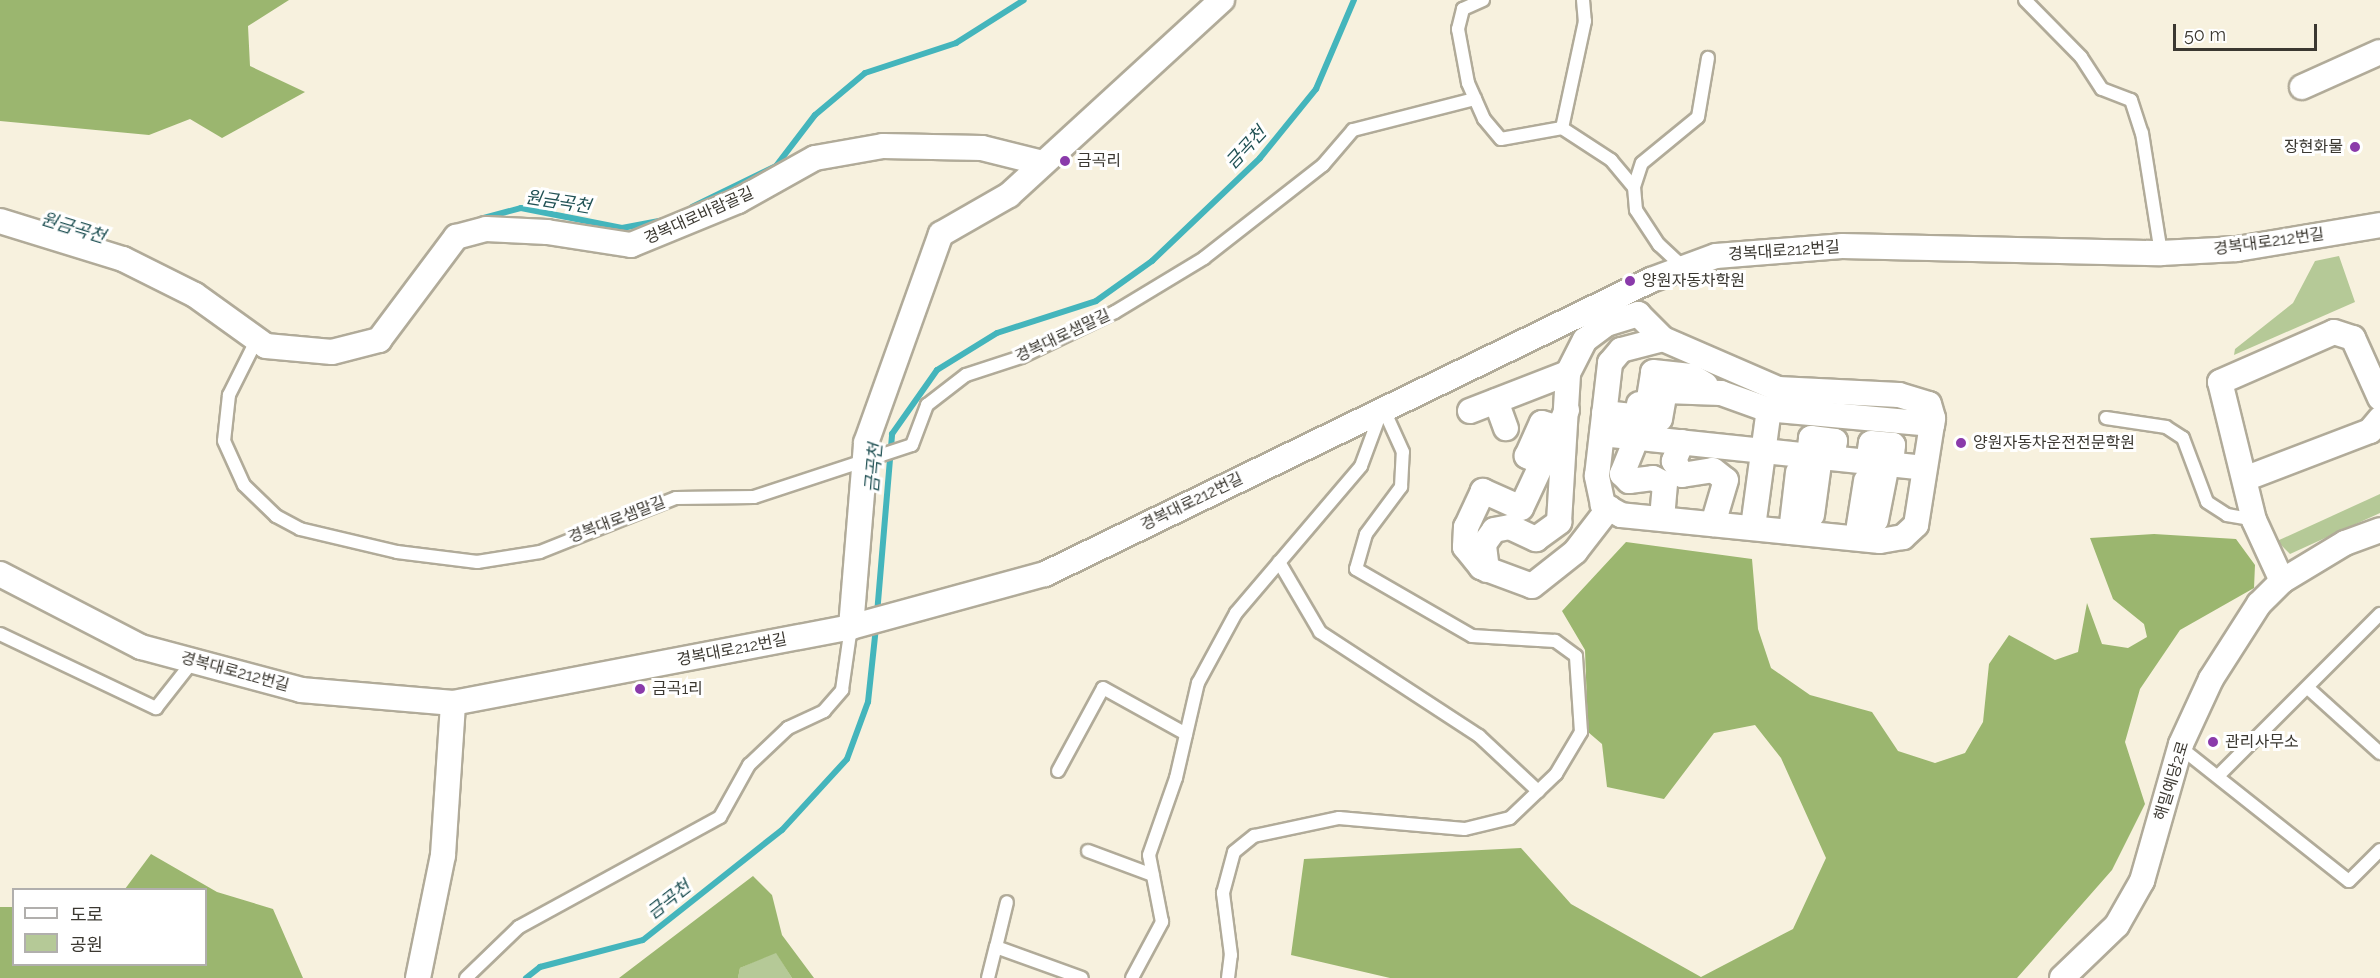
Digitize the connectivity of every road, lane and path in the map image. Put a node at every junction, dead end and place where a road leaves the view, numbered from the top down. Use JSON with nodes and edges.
{"nodes":[{"id":1,"x":1222,"y":0,"type":"edge"},
{"id":2,"x":1483,"y":0,"type":"edge"},
{"id":3,"x":1583,"y":0,"type":"edge"},
{"id":4,"x":2025,"y":0,"type":"edge"},
{"id":5,"x":2380,"y":52,"type":"edge"},
{"id":6,"x":1708,"y":58,"type":"dead end"},
{"id":7,"x":2302,"y":87,"type":"dead end"},
{"id":8,"x":1475,"y":99,"type":"junction"},
{"id":9,"x":1562,"y":128,"type":"junction"},
{"id":10,"x":1042,"y":163,"type":"junction"},
{"id":11,"x":1634,"y":187,"type":"junction"},
{"id":12,"x":0,"y":221,"type":"edge"},
{"id":13,"x":2380,"y":225,"type":"edge"},
{"id":14,"x":2161,"y":253,"type":"junction"},
{"id":15,"x":1683,"y":267,"type":"junction"},
{"id":16,"x":1622,"y":294,"type":"junction"},
{"id":17,"x":1628,"y":318,"type":"junction"},
{"id":18,"x":257,"y":339,"type":"junction"},
{"id":19,"x":1663,"y":339,"type":"junction"},
{"id":20,"x":1568,"y":373,"type":"junction"},
{"id":21,"x":2380,"y":398,"type":"edge"},
{"id":22,"x":1496,"y":401,"type":"junction"},
{"id":23,"x":1383,"y":408,"type":"junction"},
{"id":24,"x":1769,"y":409,"type":"junction"},
{"id":25,"x":1470,"y":411,"type":"dead end"},
{"id":26,"x":1604,"y":415,"type":"junction"},
{"id":27,"x":2106,"y":418,"type":"dead end"},
{"id":28,"x":1563,"y":419,"type":"junction"},
{"id":29,"x":2380,"y":419,"type":"edge"},
{"id":30,"x":1932,"y":424,"type":"junction"},
{"id":31,"x":1506,"y":428,"type":"dead end"},
{"id":32,"x":1637,"y":437,"type":"junction"},
{"id":33,"x":1682,"y":442,"type":"junction"},
{"id":34,"x":1763,"y":450,"type":"junction"},
{"id":35,"x":868,"y":456,"type":"junction"},
{"id":36,"x":1924,"y":468,"type":"junction"},
{"id":37,"x":2247,"y":478,"type":"junction"},
{"id":38,"x":1843,"y":485,"type":"junction"},
{"id":39,"x":1609,"y":508,"type":"junction"},
{"id":40,"x":1662,"y":519,"type":"junction"},
{"id":41,"x":2254,"y":520,"type":"junction"},
{"id":42,"x":1713,"y":524,"type":"junction"},
{"id":43,"x":1753,"y":527,"type":"junction"},
{"id":44,"x":2380,"y":530,"type":"edge"},
{"id":45,"x":1791,"y":531,"type":"junction"},
{"id":46,"x":1857,"y":538,"type":"junction"},
{"id":47,"x":1279,"y":562,"type":"junction"},
{"id":48,"x":1487,"y":570,"type":"junction"},
{"id":49,"x":0,"y":574,"type":"edge"},
{"id":50,"x":2283,"y":581,"type":"junction"},
{"id":51,"x":2380,"y":614,"type":"edge"},
{"id":52,"x":851,"y":627,"type":"junction"},
{"id":53,"x":0,"y":634,"type":"edge"},
{"id":54,"x":193,"y":661,"type":"junction"},
{"id":55,"x":2308,"y":688,"type":"junction"},
{"id":56,"x":453,"y":703,"type":"junction"},
{"id":57,"x":1186,"y":734,"type":"junction"},
{"id":58,"x":2181,"y":748,"type":"junction"},
{"id":59,"x":2380,"y":753,"type":"edge"},
{"id":60,"x":1058,"y":771,"type":"dead end"},
{"id":61,"x":2219,"y":775,"type":"junction"},
{"id":62,"x":1538,"y":791,"type":"junction"},
{"id":63,"x":2380,"y":850,"type":"edge"},
{"id":64,"x":1088,"y":851,"type":"dead end"},
{"id":65,"x":1153,"y":875,"type":"junction"},
{"id":66,"x":1006,"y":902,"type":"dead end"},
{"id":67,"x":996,"y":947,"type":"junction"},
{"id":68,"x":418,"y":978,"type":"edge"},
{"id":69,"x":466,"y":978,"type":"edge"},
{"id":70,"x":988,"y":978,"type":"edge"},
{"id":71,"x":1082,"y":978,"type":"edge"},
{"id":72,"x":1132,"y":978,"type":"edge"},
{"id":73,"x":1228,"y":978,"type":"edge"},
{"id":74,"x":2062,"y":978,"type":"edge"}],
"edges":[{"from":1,"to":10,"type":"street"},
{"from":2,"to":8,"type":"lane"},
{"from":3,"to":9,"type":"lane"},
{"from":4,"to":14,"type":"lane"},
{"from":5,"to":7,"type":"street"},
{"from":6,"to":11,"type":"lane"},
{"from":8,"to":9,"type":"lane"},
{"from":8,"to":35,"type":"lane","name":"경복대로샘말길"},
{"from":9,"to":11,"type":"lane"},
{"from":10,"to":18,"type":"street","name":"경복대로바람골길"},
{"from":10,"to":35,"type":"street"},
{"from":11,"to":15,"type":"lane"},
{"from":12,"to":18,"type":"street","name":"경복대로바람골길"},
{"from":13,"to":14,"type":"street","name":"경복대로212번길"},
{"from":14,"to":15,"type":"street","name":"경복대로212번길"},
{"from":15,"to":16,"type":"street","name":"경복대로212번길"},
{"from":16,"to":17,"type":"street"},
{"from":16,"to":23,"type":"street","name":"경복대로212번길"},
{"from":17,"to":19,"type":"street"},
{"from":17,"to":20,"type":"street"},
{"from":18,"to":35,"type":"lane","name":"경복대로샘말길"},
{"from":19,"to":26,"type":"street"},
{"from":19,"to":30,"type":"street"},
{"from":20,"to":22,"type":"street"},
{"from":20,"to":28,"type":"street"},
{"from":21,"to":37,"type":"street"},
{"from":22,"to":25,"type":"street"},
{"from":22,"to":31,"type":"street"},
{"from":23,"to":47,"type":"lane"},
{"from":23,"to":52,"type":"street","name":"경복대로212번길"},
{"from":23,"to":62,"type":"lane"},
{"from":24,"to":26,"type":"street"},
{"from":24,"to":30,"type":"street"},
{"from":24,"to":34,"type":"street"},
{"from":26,"to":32,"type":"street"},
{"from":26,"to":39,"type":"street"},
{"from":27,"to":41,"type":"lane"},
{"from":28,"to":48,"type":"street"},
{"from":28,"to":48,"type":"street"},
{"from":29,"to":37,"type":"street"},
{"from":30,"to":36,"type":"street"},
{"from":32,"to":33,"type":"street"},
{"from":32,"to":40,"type":"street"},
{"from":33,"to":34,"type":"street"},
{"from":33,"to":42,"type":"street"},
{"from":34,"to":38,"type":"street"},
{"from":34,"to":43,"type":"street"},
{"from":35,"to":52,"type":"street"},
{"from":36,"to":38,"type":"street"},
{"from":36,"to":46,"type":"street"},
{"from":37,"to":41,"type":"street"},
{"from":38,"to":45,"type":"street"},
{"from":38,"to":46,"type":"street"},
{"from":39,"to":40,"type":"street"},
{"from":39,"to":48,"type":"street"},
{"from":40,"to":42,"type":"street"},
{"from":41,"to":50,"type":"street"},
{"from":42,"to":43,"type":"street"},
{"from":43,"to":45,"type":"street"},
{"from":44,"to":50,"type":"street","name":"해밀예당2로"},
{"from":45,"to":46,"type":"street"},
{"from":47,"to":57,"type":"lane"},
{"from":47,"to":62,"type":"lane"},
{"from":49,"to":54,"type":"street","name":"경복대로212번길"},
{"from":50,"to":58,"type":"street","name":"해밀예당2로"},
{"from":51,"to":55,"type":"lane"},
{"from":52,"to":56,"type":"street","name":"경복대로212번길"},
{"from":52,"to":69,"type":"lane"},
{"from":53,"to":54,"type":"lane"},
{"from":54,"to":56,"type":"street","name":"경복대로212번길"},
{"from":55,"to":59,"type":"lane"},
{"from":55,"to":61,"type":"lane"},
{"from":56,"to":68,"type":"street"},
{"from":57,"to":60,"type":"lane"},
{"from":57,"to":65,"type":"lane"},
{"from":58,"to":61,"type":"lane"},
{"from":58,"to":74,"type":"street","name":"해밀예당2로"},
{"from":61,"to":63,"type":"lane"},
{"from":62,"to":73,"type":"lane"},
{"from":64,"to":65,"type":"lane"},
{"from":65,"to":72,"type":"lane"},
{"from":66,"to":67,"type":"lane"},
{"from":67,"to":70,"type":"lane"},
{"from":67,"to":71,"type":"lane"}]}
